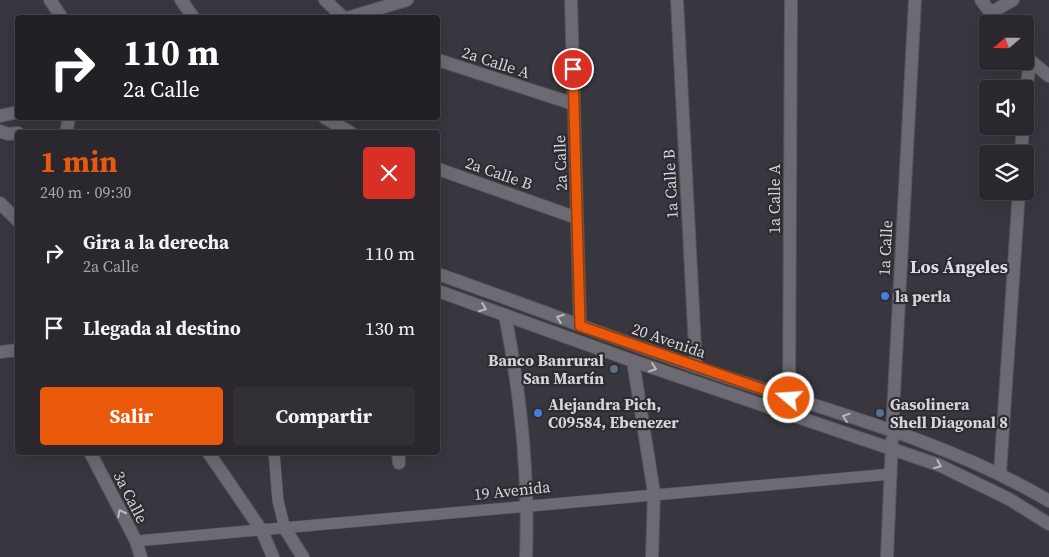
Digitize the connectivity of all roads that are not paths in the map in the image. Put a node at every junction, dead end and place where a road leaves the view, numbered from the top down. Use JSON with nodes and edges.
{"nodes":[{"id":1,"x":50,"y":0,"type":"edge"},
{"id":2,"x":181,"y":0,"type":"edge"},
{"id":3,"x":325,"y":0,"type":"edge"},
{"id":4,"x":407,"y":0,"type":"edge"},
{"id":5,"x":571,"y":0,"type":"edge"},
{"id":6,"x":677,"y":0,"type":"edge"},
{"id":7,"x":791,"y":0,"type":"edge"},
{"id":8,"x":915,"y":0,"type":"edge"},
{"id":9,"x":981,"y":0,"type":"edge"},
{"id":10,"x":1013,"y":0,"type":"edge"},
{"id":11,"x":990,"y":14,"type":"joint"},
{"id":12,"x":60,"y":15,"type":"edge"},
{"id":13,"x":192,"y":15,"type":"edge"},
{"id":14,"x":342,"y":15,"type":"edge"},
{"id":15,"x":355,"y":15,"type":"edge"},
{"id":16,"x":440,"y":61,"type":"edge"},
{"id":17,"x":1034,"y":63,"type":"edge"},
{"id":18,"x":1049,"y":76,"type":"edge"},
{"id":19,"x":574,"y":104,"type":"junction"},
{"id":20,"x":15,"y":113,"type":"edge"},
{"id":21,"x":0,"y":116,"type":"edge"},
{"id":22,"x":329,"y":120,"type":"edge"},
{"id":23,"x":346,"y":130,"type":"edge"},
{"id":24,"x":440,"y":170,"type":"edge"},
{"id":25,"x":1017,"y":200,"type":"edge"},
{"id":26,"x":0,"y":203,"type":"edge"},
{"id":27,"x":15,"y":218,"type":"edge"},
{"id":28,"x":578,"y":218,"type":"junction"},
{"id":29,"x":440,"y":275,"type":"edge"},
{"id":30,"x":440,"y":292,"type":"edge"},
{"id":31,"x":505,"y":315,"type":"junction"},
{"id":32,"x":580,"y":326,"type":"junction"},
{"id":33,"x":15,"y":350,"type":"edge"},
{"id":34,"x":0,"y":352,"type":"edge"},
{"id":35,"x":633,"y":361,"type":"junction"},
{"id":36,"x":696,"y":367,"type":"junction"},
{"id":37,"x":789,"y":398,"type":"junction"},
{"id":38,"x":892,"y":432,"type":"junction"},
{"id":39,"x":892,"y":448,"type":"junction"},
{"id":40,"x":92,"y":455,"type":"edge"},
{"id":41,"x":210,"y":455,"type":"edge"},
{"id":42,"x":274,"y":455,"type":"edge"},
{"id":43,"x":1000,"y":473,"type":"junction"},
{"id":44,"x":891,"y":474,"type":"junction"},
{"id":45,"x":654,"y":493,"type":"junction"},
{"id":46,"x":1049,"y":501,"type":"edge"},
{"id":47,"x":528,"y":505,"type":"junction"},
{"id":48,"x":1049,"y":524,"type":"edge"},
{"id":49,"x":285,"y":529,"type":"junction"},
{"id":50,"x":262,"y":531,"type":"junction"},
{"id":51,"x":136,"y":541,"type":"junction"},
{"id":52,"x":141,"y":557,"type":"edge"},
{"id":53,"x":273,"y":557,"type":"edge"},
{"id":54,"x":303,"y":557,"type":"edge"},
{"id":55,"x":526,"y":557,"type":"edge"},
{"id":56,"x":652,"y":557,"type":"edge"},
{"id":57,"x":887,"y":557,"type":"edge"}],
"edges":[{"from":1,"to":12,"type":"street"},
{"from":2,"to":13,"type":"street"},
{"from":3,"to":14,"type":"street"},
{"from":4,"to":15,"type":"street"},
{"from":5,"to":19,"type":"street","name":"2a Calle"},
{"from":6,"to":36,"type":"street","name":"1a Calle B"},
{"from":7,"to":37,"type":"street","name":"1a Calle A"},
{"from":8,"to":38,"type":"street","name":"1a Calle"},
{"from":9,"to":11,"type":"street"},
{"from":10,"to":11,"type":"street"},
{"from":16,"to":19,"type":"street","name":"2a Calle A"},
{"from":17,"to":18,"type":"street"},
{"from":19,"to":28,"type":"street","name":"2a Calle"},
{"from":20,"to":21,"type":"street"},
{"from":22,"to":23,"type":"street"},
{"from":24,"to":28,"type":"street","name":"2a Calle B"},
{"from":25,"to":43,"type":"street"},
{"from":26,"to":27,"type":"street"},
{"from":28,"to":32,"type":"street","name":"2a Calle"},
{"from":32,"to":29,"type":"street","name":"20 Avenida","one_way":true},
{"from":30,"to":31,"type":"street","name":"20 Avenida","one_way":true},
{"from":31,"to":35,"type":"street","name":"20 Avenida"},
{"from":31,"to":47,"type":"street"},
{"from":32,"to":36,"type":"street","name":"20 Avenida"},
{"from":33,"to":34,"type":"street"},
{"from":35,"to":39,"type":"street","name":"20 Avenida","one_way":true},
{"from":35,"to":45,"type":"street"},
{"from":36,"to":37,"type":"street","name":"20 Avenida"},
{"from":38,"to":37,"type":"street","name":"20 Avenida","one_way":true},
{"from":38,"to":39,"type":"street","name":"1a Calle"},
{"from":38,"to":43,"type":"street","name":"20 Avenida"},
{"from":39,"to":44,"type":"street","name":"1a Calle"},
{"from":39,"to":48,"type":"street","name":"20 Avenida","one_way":true},
{"from":51,"to":40,"type":"street","name":"3a Calle","one_way":true},
{"from":41,"to":50,"type":"street"},
{"from":42,"to":49,"type":"street"},
{"from":43,"to":46,"type":"street","name":"20 Avenida"},
{"from":44,"to":45,"type":"street","name":"19 Avenida"},
{"from":44,"to":57,"type":"street","name":"1a Calle"},
{"from":45,"to":47,"type":"street","name":"19 Avenida"},
{"from":45,"to":56,"type":"street"},
{"from":47,"to":49,"type":"street","name":"19 Avenida"},
{"from":47,"to":55,"type":"street"},
{"from":49,"to":50,"type":"street","name":"19 Avenida"},
{"from":49,"to":54,"type":"street"},
{"from":50,"to":51,"type":"street","name":"19 Avenida"},
{"from":50,"to":53,"type":"street"},
{"from":51,"to":52,"type":"street","name":"3a Calle"}]}
